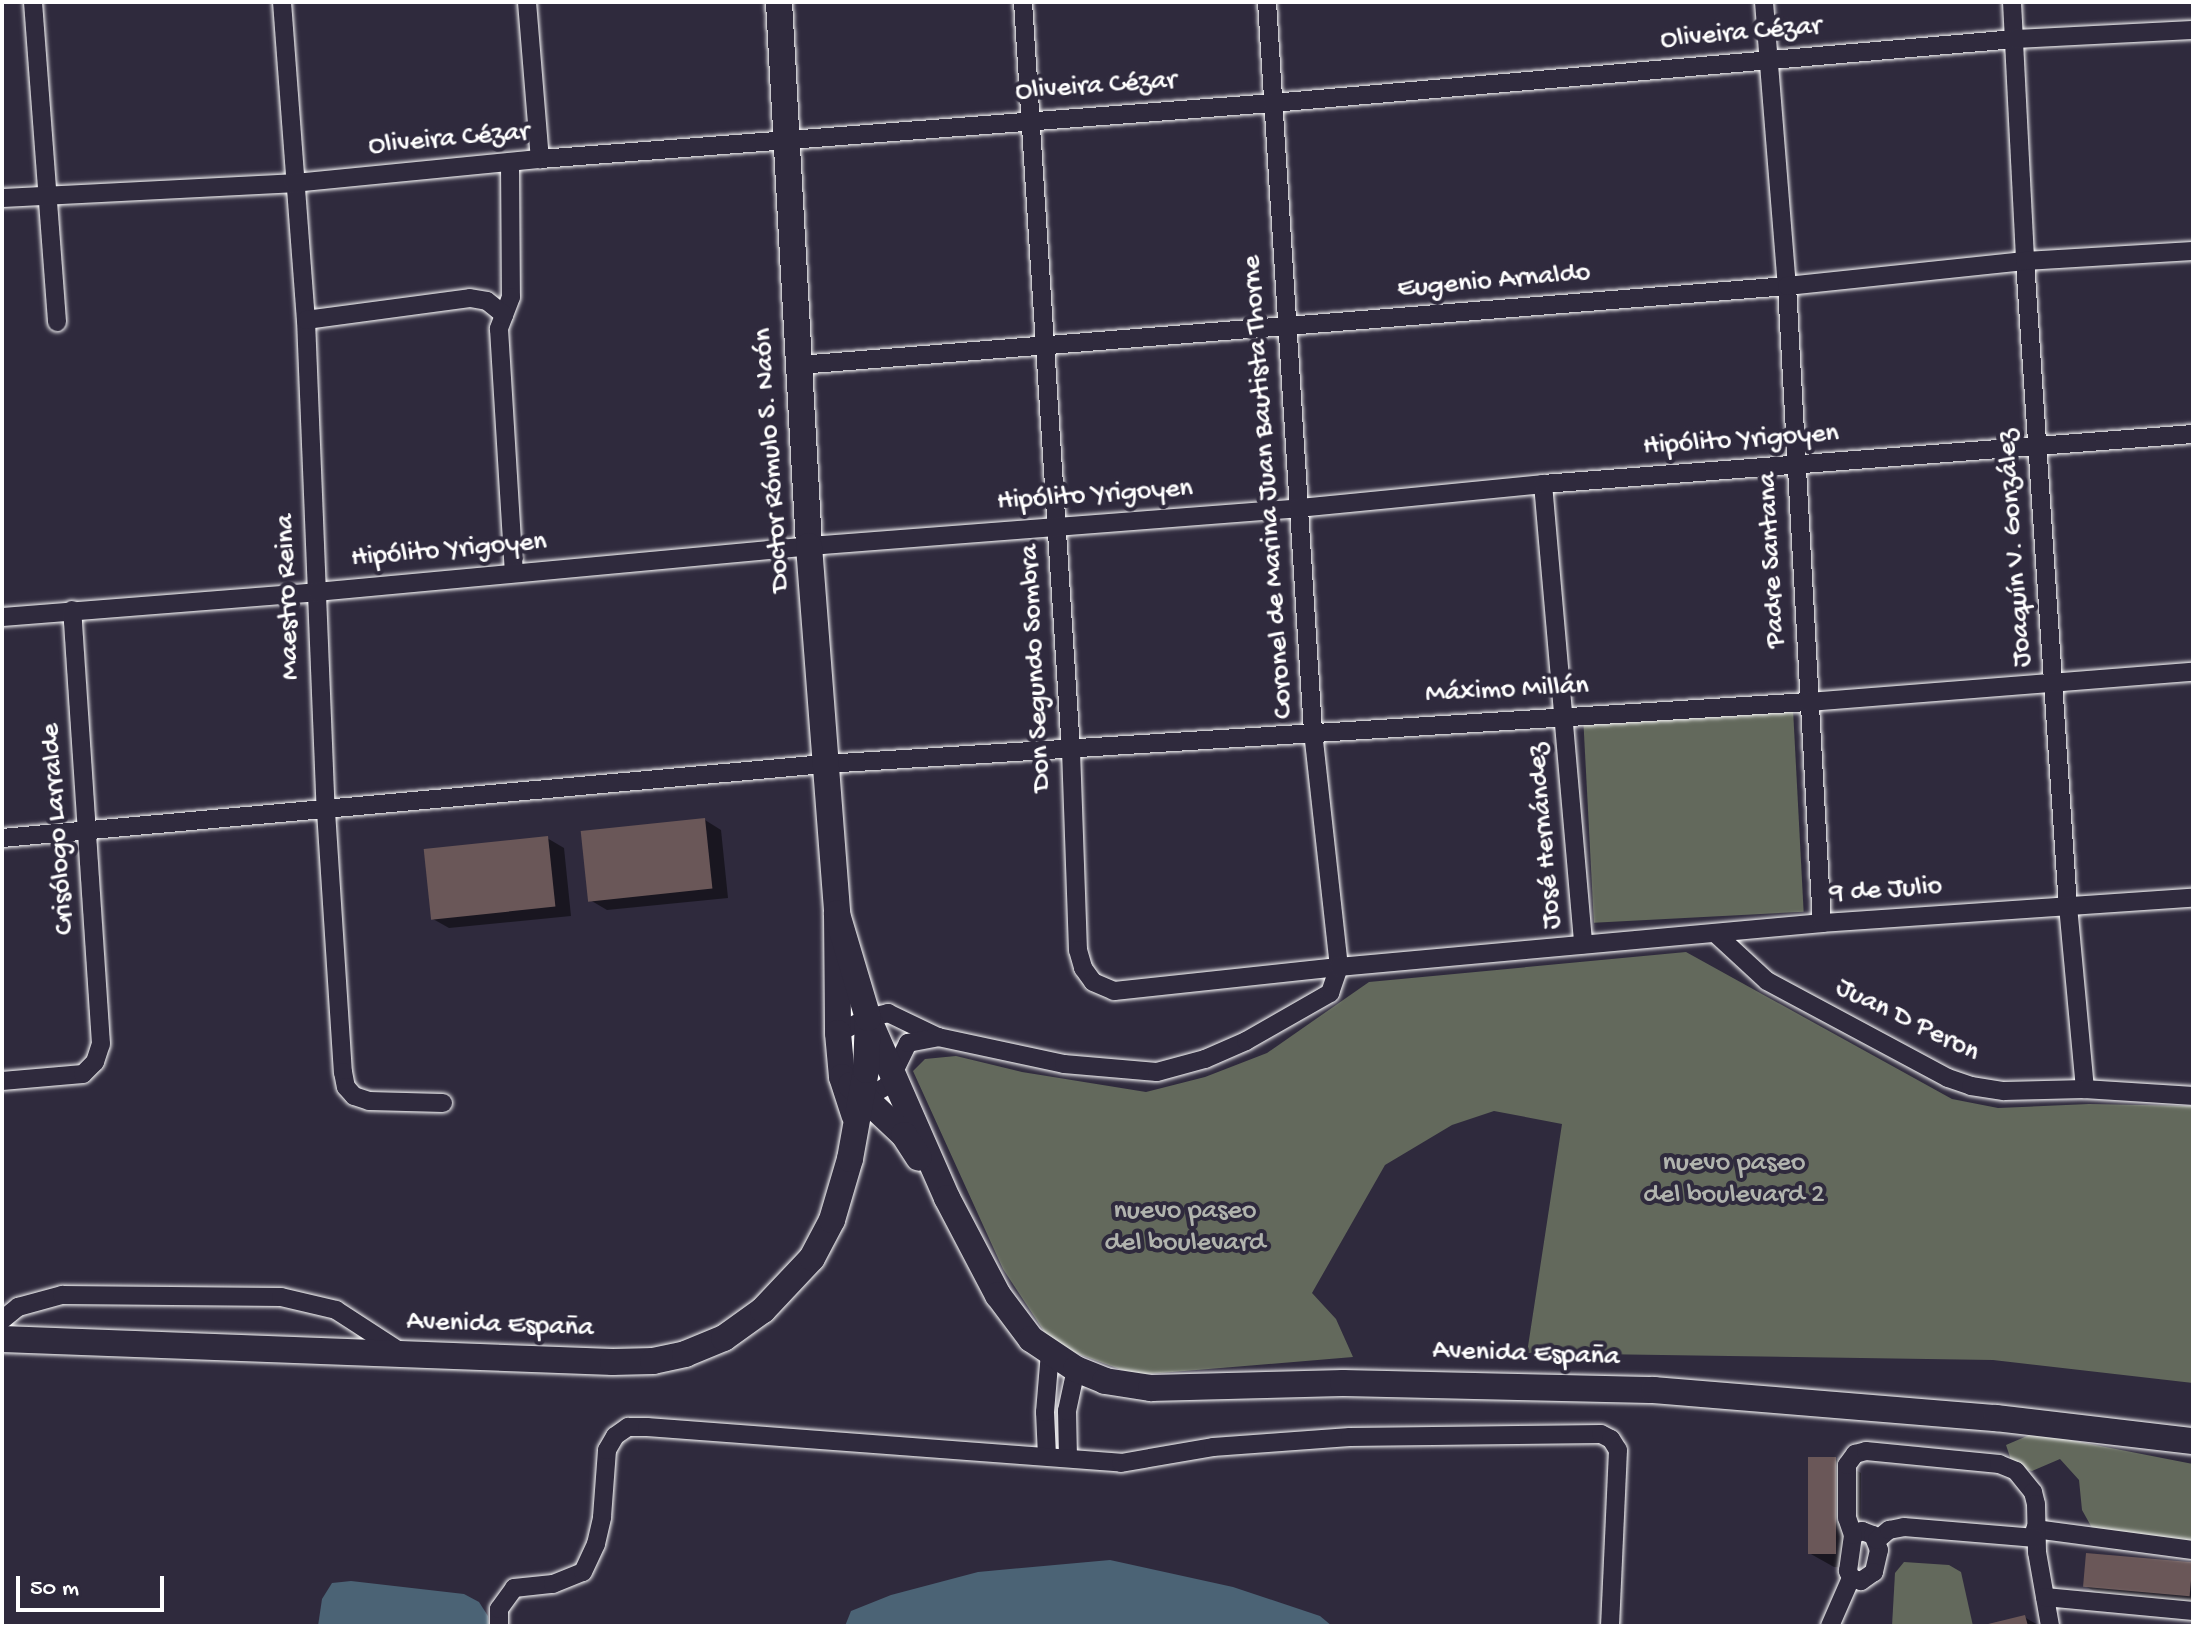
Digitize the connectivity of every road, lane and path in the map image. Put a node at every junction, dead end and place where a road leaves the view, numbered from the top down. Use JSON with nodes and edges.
{"nodes":[{"id":1,"x":33,"y":2,"type":"edge"},
{"id":2,"x":282,"y":2,"type":"edge"},
{"id":3,"x":527,"y":2,"type":"edge"},
{"id":4,"x":779,"y":2,"type":"edge"},
{"id":5,"x":1023,"y":2,"type":"edge"},
{"id":6,"x":1267,"y":2,"type":"edge"},
{"id":7,"x":1764,"y":2,"type":"edge"},
{"id":8,"x":2012,"y":2,"type":"edge"},
{"id":9,"x":2193,"y":30,"type":"edge"},
{"id":10,"x":2015,"y":39,"type":"junction"},
{"id":11,"x":1768,"y":59,"type":"junction"},
{"id":12,"x":1272,"y":103,"type":"junction"},
{"id":13,"x":1031,"y":119,"type":"junction"},
{"id":14,"x":785,"y":142,"type":"junction"},
{"id":15,"x":540,"y":159,"type":"junction"},
{"id":16,"x":510,"y":162,"type":"junction"},
{"id":17,"x":294,"y":183,"type":"junction"},
{"id":18,"x":49,"y":196,"type":"junction"},
{"id":19,"x":2,"y":198,"type":"edge"},
{"id":20,"x":2193,"y":251,"type":"edge"},
{"id":21,"x":2025,"y":261,"type":"junction"},
{"id":22,"x":1787,"y":286,"type":"junction"},
{"id":23,"x":504,"y":315,"type":"junction"},
{"id":24,"x":306,"y":320,"type":"junction"},
{"id":25,"x":57,"y":322,"type":"dead end"},
{"id":26,"x":1287,"y":328,"type":"junction"},
{"id":27,"x":1045,"y":348,"type":"junction"},
{"id":28,"x":799,"y":365,"type":"junction"},
{"id":29,"x":2193,"y":434,"type":"edge"},
{"id":30,"x":2037,"y":449,"type":"junction"},
{"id":31,"x":1797,"y":464,"type":"junction"},
{"id":32,"x":1543,"y":484,"type":"junction"},
{"id":33,"x":1299,"y":508,"type":"junction"},
{"id":34,"x":1056,"y":527,"type":"junction"},
{"id":35,"x":809,"y":546,"type":"junction"},
{"id":36,"x":514,"y":573,"type":"junction"},
{"id":37,"x":317,"y":592,"type":"junction"},
{"id":38,"x":72,"y":610,"type":"junction"},
{"id":39,"x":2,"y":617,"type":"edge"},
{"id":40,"x":2193,"y":672,"type":"edge"},
{"id":41,"x":2053,"y":680,"type":"junction"},
{"id":42,"x":1808,"y":702,"type":"junction"},
{"id":43,"x":1564,"y":716,"type":"junction"},
{"id":44,"x":1313,"y":731,"type":"junction"},
{"id":45,"x":1071,"y":750,"type":"junction"},
{"id":46,"x":825,"y":764,"type":"junction"},
{"id":47,"x":326,"y":811,"type":"junction"},
{"id":48,"x":86,"y":828,"type":"junction"},
{"id":49,"x":2,"y":838,"type":"edge"},
{"id":50,"x":2193,"y":898,"type":"edge"},
{"id":51,"x":2068,"y":906,"type":"junction"},
{"id":52,"x":837,"y":914,"type":"junction"},
{"id":53,"x":1822,"y":923,"type":"junction"},
{"id":54,"x":1716,"y":934,"type":"junction"},
{"id":55,"x":1583,"y":944,"type":"junction"},
{"id":56,"x":1339,"y":967,"type":"junction"},
{"id":57,"x":868,"y":1018,"type":"junction"},
{"id":58,"x":838,"y":1033,"type":"junction"},
{"id":59,"x":938,"y":1037,"type":"junction"},
{"id":60,"x":894,"y":1076,"type":"junction"},
{"id":61,"x":2,"y":1081,"type":"edge"},
{"id":62,"x":2085,"y":1089,"type":"junction"},
{"id":63,"x":2193,"y":1096,"type":"edge"},
{"id":64,"x":443,"y":1103,"type":"dead end"},
{"id":65,"x":856,"y":1105,"type":"junction"},
{"id":66,"x":888,"y":1119,"type":"junction"},
{"id":67,"x":947,"y":1198,"type":"junction"},
{"id":68,"x":2,"y":1320,"type":"edge"},
{"id":69,"x":2,"y":1339,"type":"edge"},
{"id":70,"x":1050,"y":1353,"type":"junction"},
{"id":71,"x":404,"y":1354,"type":"junction"},
{"id":72,"x":1076,"y":1369,"type":"junction"},
{"id":73,"x":2193,"y":1441,"type":"edge"},
{"id":74,"x":1047,"y":1456,"type":"junction"},
{"id":75,"x":1068,"y":1458,"type":"junction"},
{"id":76,"x":2035,"y":1533,"type":"junction"},
{"id":77,"x":1853,"y":1535,"type":"junction"},
{"id":78,"x":1877,"y":1540,"type":"junction"},
{"id":79,"x":2193,"y":1550,"type":"edge"},
{"id":80,"x":1851,"y":1578,"type":"junction"},
{"id":81,"x":2045,"y":1597,"type":"junction"},
{"id":82,"x":2193,"y":1611,"type":"edge"},
{"id":83,"x":499,"y":1626,"type":"edge"},
{"id":84,"x":1610,"y":1626,"type":"edge"},
{"id":85,"x":1830,"y":1626,"type":"edge"},
{"id":86,"x":2050,"y":1626,"type":"edge"}],
"edges":[{"from":1,"to":18,"type":"street"},
{"from":2,"to":17,"type":"street","name":"Maestro Reina"},
{"from":3,"to":15,"type":"street"},
{"from":4,"to":14,"type":"main road","name":"Doctor Rómulo S. Naón"},
{"from":5,"to":13,"type":"street","name":"Don Segundo Sombra"},
{"from":6,"to":12,"type":"street","name":"Coronel de Marina Juan Bautista Thorne"},
{"from":7,"to":11,"type":"street","name":"Padre Santana"},
{"from":8,"to":10,"type":"street","name":"Joaquín V. González"},
{"from":9,"to":10,"type":"street","name":"Oliveira Cézar"},
{"from":10,"to":11,"type":"street","name":"Oliveira Cézar"},
{"from":10,"to":21,"type":"street","name":"Joaquín V. González"},
{"from":11,"to":12,"type":"street","name":"Oliveira Cézar"},
{"from":11,"to":22,"type":"street","name":"Padre Santana"},
{"from":12,"to":13,"type":"street","name":"Oliveira Cézar"},
{"from":12,"to":26,"type":"street","name":"Coronel de Marina Juan Bautista Thorne"},
{"from":13,"to":14,"type":"street","name":"Oliveira Cézar"},
{"from":13,"to":27,"type":"street","name":"Don Segundo Sombra"},
{"from":14,"to":15,"type":"street","name":"Oliveira Cézar"},
{"from":14,"to":28,"type":"main road","name":"Doctor Rómulo S. Naón"},
{"from":15,"to":16,"type":"street","name":"Oliveira Cézar"},
{"from":16,"to":17,"type":"street","name":"Oliveira Cézar"},
{"from":16,"to":23,"type":"street"},
{"from":17,"to":18,"type":"street","name":"Oliveira Cézar"},
{"from":17,"to":24,"type":"street","name":"Maestro Reina"},
{"from":18,"to":19,"type":"street","name":"Oliveira Cézar"},
{"from":18,"to":25,"type":"street"},
{"from":20,"to":21,"type":"street","name":"Eugenio Arnaldo"},
{"from":21,"to":22,"type":"street","name":"Eugenio Arnaldo"},
{"from":21,"to":30,"type":"street","name":"Joaquín V. González"},
{"from":22,"to":26,"type":"street","name":"Eugenio Arnaldo"},
{"from":22,"to":31,"type":"street","name":"Padre Santana"},
{"from":23,"to":24,"type":"street"},
{"from":23,"to":36,"type":"street"},
{"from":24,"to":37,"type":"street","name":"Maestro Reina"},
{"from":26,"to":27,"type":"street","name":"Eugenio Arnaldo"},
{"from":26,"to":33,"type":"street","name":"Coronel de Marina Juan Bautista Thorne"},
{"from":27,"to":28,"type":"street","name":"Eugenio Arnaldo"},
{"from":27,"to":34,"type":"street","name":"Don Segundo Sombra"},
{"from":28,"to":35,"type":"main road","name":"Doctor Rómulo S. Naón"},
{"from":29,"to":30,"type":"street","name":"Hipólito Yrigoyen"},
{"from":30,"to":31,"type":"street","name":"Hipólito Yrigoyen"},
{"from":30,"to":41,"type":"street","name":"Joaquín V. González"},
{"from":31,"to":32,"type":"street","name":"Hipólito Yrigoyen"},
{"from":31,"to":42,"type":"street","name":"Padre Santana"},
{"from":32,"to":33,"type":"street","name":"Hipólito Yrigoyen"},
{"from":32,"to":43,"type":"street","name":"José Hernández"},
{"from":33,"to":34,"type":"street","name":"Hipólito Yrigoyen"},
{"from":33,"to":44,"type":"street","name":"Coronel de Marina Juan Bautista Thorne"},
{"from":34,"to":35,"type":"street","name":"Hipólito Yrigoyen"},
{"from":34,"to":45,"type":"street","name":"Don Segundo Sombra"},
{"from":35,"to":36,"type":"street","name":"Hipólito Yrigoyen"},
{"from":35,"to":46,"type":"main road","name":"Doctor Rómulo S. Naón"},
{"from":36,"to":37,"type":"street","name":"Hipólito Yrigoyen"},
{"from":37,"to":38,"type":"street","name":"Hipólito Yrigoyen"},
{"from":37,"to":47,"type":"street","name":"Maestro Reina"},
{"from":38,"to":39,"type":"street","name":"Hipólito Yrigoyen"},
{"from":38,"to":48,"type":"street","name":"Crisólogo Larralde"},
{"from":40,"to":41,"type":"street","name":"Máximo Millán"},
{"from":41,"to":42,"type":"street","name":"Máximo Millán"},
{"from":41,"to":51,"type":"street","name":"Joaquín V. González"},
{"from":42,"to":43,"type":"street","name":"Máximo Millán"},
{"from":42,"to":53,"type":"street","name":"Padre Santana"},
{"from":43,"to":44,"type":"street","name":"Máximo Millán"},
{"from":43,"to":55,"type":"street","name":"José Hernández"},
{"from":44,"to":45,"type":"street","name":"Máximo Millán"},
{"from":44,"to":56,"type":"street","name":"Coronel de Marina Juan Bautista Thorne"},
{"from":45,"to":46,"type":"street","name":"Máximo Millán"},
{"from":45,"to":56,"type":"street","name":"Don Segundo Sombra"},
{"from":46,"to":47,"type":"street","name":"Máximo Millán"},
{"from":46,"to":52,"type":"main road","name":"Doctor Rómulo S. Naón"},
{"from":47,"to":48,"type":"street","name":"Máximo Millán"},
{"from":47,"to":64,"type":"street","name":"Maestro Reina"},
{"from":48,"to":49,"type":"street","name":"Máximo Millán"},
{"from":48,"to":61,"type":"street","name":"Crisólogo Larralde"},
{"from":50,"to":51,"type":"street","name":"9 de Julio"},
{"from":51,"to":53,"type":"street","name":"9 de Julio"},
{"from":51,"to":62,"type":"street","name":"Joaquín V. González"},
{"from":52,"to":57,"type":"main road","name":"Doctor Rómulo S. Naón"},
{"from":52,"to":58,"type":"main road","name":"Doctor Rómulo S. Naón"},
{"from":53,"to":54,"type":"street","name":"9 de Julio"},
{"from":54,"to":55,"type":"street","name":"9 de Julio"},
{"from":54,"to":62,"type":"street","name":"Juan D Peron"},
{"from":55,"to":56,"type":"street","name":"Don Segundo Sombra"},
{"from":56,"to":59,"type":"street"},
{"from":57,"to":58,"type":"street"},
{"from":57,"to":59,"type":"street"},
{"from":57,"to":60,"type":"main road","name":"Avenida España"},
{"from":57,"to":65,"type":"main road","name":"Doctor Rómulo S. Naón"},
{"from":58,"to":65,"type":"main road","name":"Doctor Rómulo S. Naón"},
{"from":59,"to":60,"type":"street"},
{"from":60,"to":65,"type":"street"},
{"from":60,"to":67,"type":"main road","name":"Avenida España"},
{"from":62,"to":63,"type":"street","name":"Juan D Peron"},
{"from":65,"to":66,"type":"main road","name":"Avenida España"},
{"from":65,"to":66,"type":"main road"},
{"from":65,"to":71,"type":"main road","name":"Avenida España"},
{"from":66,"to":67,"type":"main road","name":"Avenida España"},
{"from":67,"to":70,"type":"main road","name":"Avenida España"},
{"from":68,"to":71,"type":"street"},
{"from":69,"to":71,"type":"main road","name":"Avenida España"},
{"from":70,"to":72,"type":"main road","name":"Avenida España"},
{"from":70,"to":74,"type":"street"},
{"from":72,"to":73,"type":"main road","name":"Avenida España"},
{"from":72,"to":75,"type":"street"},
{"from":74,"to":75,"type":"street"},
{"from":74,"to":83,"type":"street"},
{"from":75,"to":84,"type":"street"},
{"from":76,"to":77,"type":"street"},
{"from":76,"to":78,"type":"street"},
{"from":76,"to":79,"type":"street"},
{"from":76,"to":81,"type":"street"},
{"from":77,"to":78,"type":"street"},
{"from":77,"to":80,"type":"street"},
{"from":78,"to":80,"type":"street"},
{"from":80,"to":85,"type":"street"},
{"from":81,"to":82,"type":"street"},
{"from":81,"to":86,"type":"street"}]}
